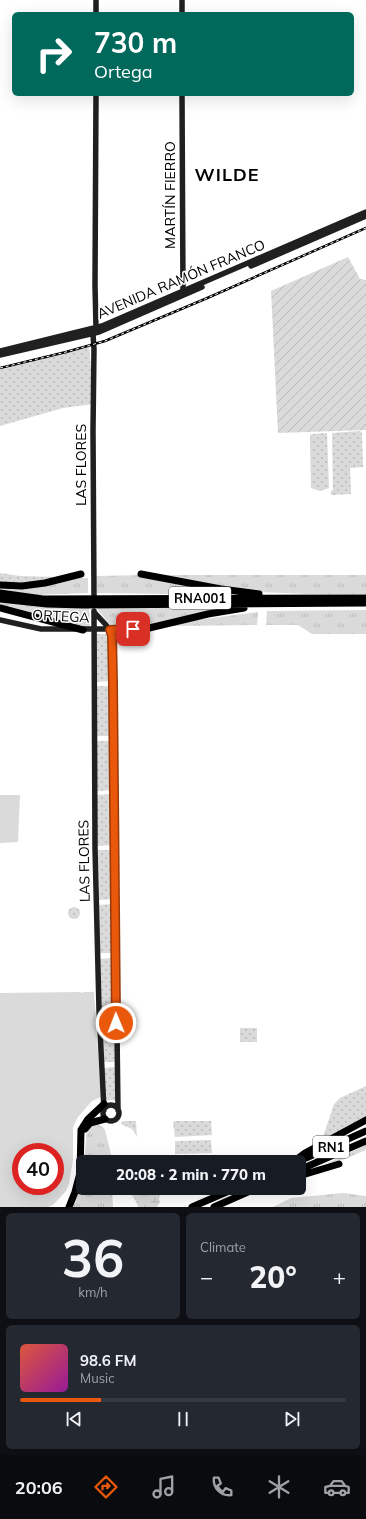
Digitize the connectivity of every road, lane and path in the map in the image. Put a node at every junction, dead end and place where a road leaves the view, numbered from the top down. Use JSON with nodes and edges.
{"nodes":[{"id":1,"x":96,"y":0,"type":"edge"},
{"id":2,"x":182,"y":0,"type":"edge"},
{"id":3,"x":96,"y":12,"type":"edge"},
{"id":4,"x":182,"y":12,"type":"edge"},
{"id":5,"x":96,"y":96,"type":"edge"},
{"id":6,"x":182,"y":96,"type":"edge"},
{"id":7,"x":366,"y":212,"type":"edge"},
{"id":8,"x":366,"y":216,"type":"edge"},
{"id":9,"x":183,"y":294,"type":"junction"},
{"id":10,"x":96,"y":328,"type":"junction"},
{"id":11,"x":92,"y":334,"type":"junction"},
{"id":12,"x":0,"y":351,"type":"edge"},
{"id":13,"x":0,"y":355,"type":"edge"},
{"id":14,"x":81,"y":574,"type":"dead end"},
{"id":15,"x":141,"y":574,"type":"dead end"},
{"id":16,"x":0,"y":585,"type":"edge"},
{"id":17,"x":0,"y":593,"type":"edge"},
{"id":18,"x":94,"y":596,"type":"dead end"},
{"id":19,"x":295,"y":598,"type":"junction"},
{"id":20,"x":366,"y":598,"type":"edge"},
{"id":21,"x":0,"y":599,"type":"edge"},
{"id":22,"x":83,"y":602,"type":"junction"},
{"id":23,"x":106,"y":602,"type":"junction"},
{"id":24,"x":366,"y":603,"type":"edge"},
{"id":25,"x":287,"y":604,"type":"junction"},
{"id":26,"x":0,"y":608,"type":"edge"},
{"id":27,"x":0,"y":620,"type":"edge"},
{"id":28,"x":145,"y":629,"type":"joint"},
{"id":29,"x":83,"y":630,"type":"junction"},
{"id":30,"x":93,"y":630,"type":"junction"},
{"id":31,"x":110,"y":630,"type":"junction"},
{"id":32,"x":104,"y":1107,"type":"junction"},
{"id":33,"x":118,"y":1110,"type":"junction"},
{"id":34,"x":106,"y":1119,"type":"junction"},
{"id":35,"x":366,"y":1120,"type":"edge"},
{"id":36,"x":366,"y":1131,"type":"edge"},
{"id":37,"x":366,"y":1141,"type":"edge"},
{"id":38,"x":81,"y":1155,"type":"joint"},
{"id":39,"x":303,"y":1155,"type":"edge"},
{"id":40,"x":306,"y":1157,"type":"edge"},
{"id":41,"x":339,"y":1164,"type":"dead end"},
{"id":42,"x":306,"y":1167,"type":"edge"},
{"id":43,"x":306,"y":1174,"type":"edge"},
{"id":44,"x":76,"y":1187,"type":"edge"},
{"id":45,"x":220,"y":1195,"type":"edge"},
{"id":46,"x":241,"y":1195,"type":"edge"},
{"id":47,"x":69,"y":1207,"type":"edge"},
{"id":48,"x":192,"y":1207,"type":"edge"},
{"id":49,"x":214,"y":1207,"type":"edge"}],
"edges":[{"from":1,"to":3,"type":"street"},
{"from":2,"to":4,"type":"street"},
{"from":5,"to":10,"type":"street"},
{"from":6,"to":9,"type":"street","name":"MARTÍN FIERRO"},
{"from":7,"to":9,"type":"street","name":"AVENIDA RAMÓN FRANCO"},
{"from":8,"to":9,"type":"street","name":"AVENIDA RAMÓN FRANCO"},
{"from":9,"to":10,"type":"street","name":"AVENIDA RAMÓN FRANCO"},
{"from":9,"to":11,"type":"street","name":"AVENIDA RAMÓN FRANCO"},
{"from":10,"to":12,"type":"street","name":"AVENIDA RAMÓN FRANCO"},
{"from":11,"to":13,"type":"street","name":"AVENIDA RAMÓN FRANCO"},
{"from":11,"to":18,"type":"street","name":"LAS FLORES"},
{"from":14,"to":16,"type":"highway"},
{"from":15,"to":19,"type":"highway"},
{"from":17,"to":22,"type":"highway","number":"RNA001"},
{"from":19,"to":20,"type":"highway","number":"RNA001"},
{"from":19,"to":23,"type":"highway","number":"RNA001"},
{"from":21,"to":22,"type":"highway","number":"RNA001"},
{"from":22,"to":23,"type":"highway","number":"RNA001"},
{"from":23,"to":25,"type":"highway","number":"RNA001"},
{"from":24,"to":25,"type":"highway","number":"RNA001"},
{"from":25,"to":28,"type":"highway"},
{"from":26,"to":29,"type":"highway"},
{"from":27,"to":29,"type":"street","name":"ORTEGA"},
{"from":28,"to":31,"type":"street","name":"ORTEGA"},
{"from":29,"to":30,"type":"street","name":"ORTEGA"},
{"from":30,"to":31,"type":"street","name":"ORTEGA"},
{"from":30,"to":31,"type":"street","name":"LAS FLORES"},
{"from":30,"to":32,"type":"street","name":"LAS FLORES"},
{"from":31,"to":33,"type":"street"},
{"from":32,"to":33,"type":"street"},
{"from":32,"to":34,"type":"street"},
{"from":32,"to":38,"type":"highway"},
{"from":33,"to":34,"type":"street"},
{"from":34,"to":38,"type":"highway"},
{"from":35,"to":39,"type":"highway"},
{"from":36,"to":40,"type":"highway","number":"RN1"},
{"from":37,"to":42,"type":"highway","number":"RN1"},
{"from":41,"to":43,"type":"highway"},
{"from":44,"to":47,"type":"highway"},
{"from":45,"to":48,"type":"highway"},
{"from":46,"to":49,"type":"highway"}]}
